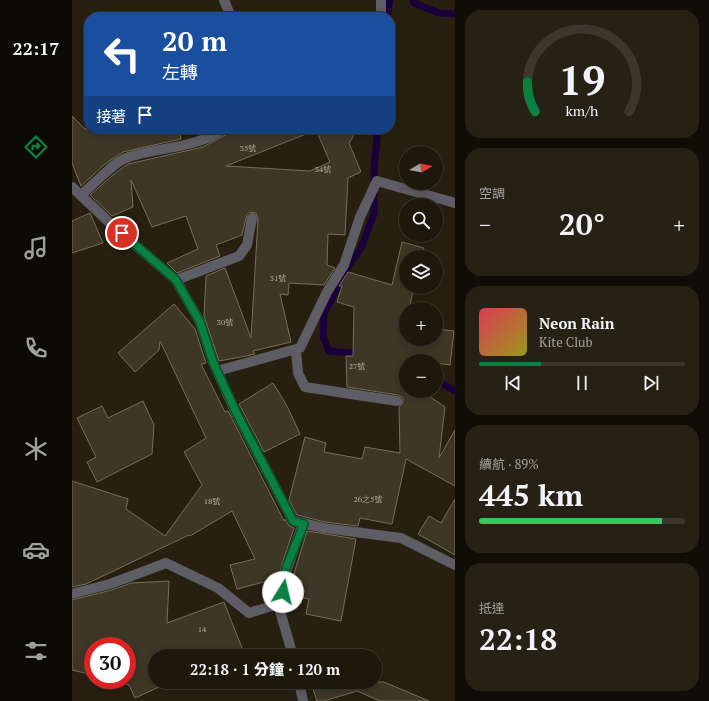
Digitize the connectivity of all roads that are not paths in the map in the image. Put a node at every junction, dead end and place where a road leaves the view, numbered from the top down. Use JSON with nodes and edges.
{"nodes":[{"id":1,"x":224,"y":0,"type":"edge"},
{"id":2,"x":381,"y":0,"type":"edge"},
{"id":3,"x":229,"y":12,"type":"edge"},
{"id":4,"x":381,"y":12,"type":"edge"},
{"id":5,"x":216,"y":134,"type":"edge"},
{"id":6,"x":72,"y":187,"type":"edge"},
{"id":7,"x":81,"y":195,"type":"junction"},
{"id":8,"x":455,"y":203,"type":"edge"},
{"id":9,"x":252,"y":218,"type":"dead end"},
{"id":10,"x":176,"y":280,"type":"junction"},
{"id":11,"x":296,"y":350,"type":"junction"},
{"id":12,"x":217,"y":371,"type":"junction"},
{"id":13,"x":398,"y":401,"type":"dead end"},
{"id":14,"x":304,"y":524,"type":"junction"},
{"id":15,"x":455,"y":565,"type":"edge"},
{"id":16,"x":72,"y":594,"type":"edge"},
{"id":17,"x":278,"y":604,"type":"junction"},
{"id":18,"x":291,"y":649,"type":"edge"},
{"id":19,"x":300,"y":689,"type":"edge"},
{"id":20,"x":303,"y":701,"type":"edge"}],
"edges":[{"from":1,"to":3,"type":"street"},
{"from":2,"to":4,"type":"street"},
{"from":5,"to":7,"type":"street"},
{"from":6,"to":7,"type":"street"},
{"from":7,"to":10,"type":"street"},
{"from":8,"to":11,"type":"street"},
{"from":9,"to":10,"type":"street"},
{"from":10,"to":12,"type":"street"},
{"from":11,"to":12,"type":"street"},
{"from":11,"to":13,"type":"street"},
{"from":12,"to":14,"type":"street"},
{"from":14,"to":15,"type":"street"},
{"from":14,"to":17,"type":"street"},
{"from":16,"to":17,"type":"street"},
{"from":17,"to":18,"type":"street"},
{"from":19,"to":20,"type":"street"}]}
